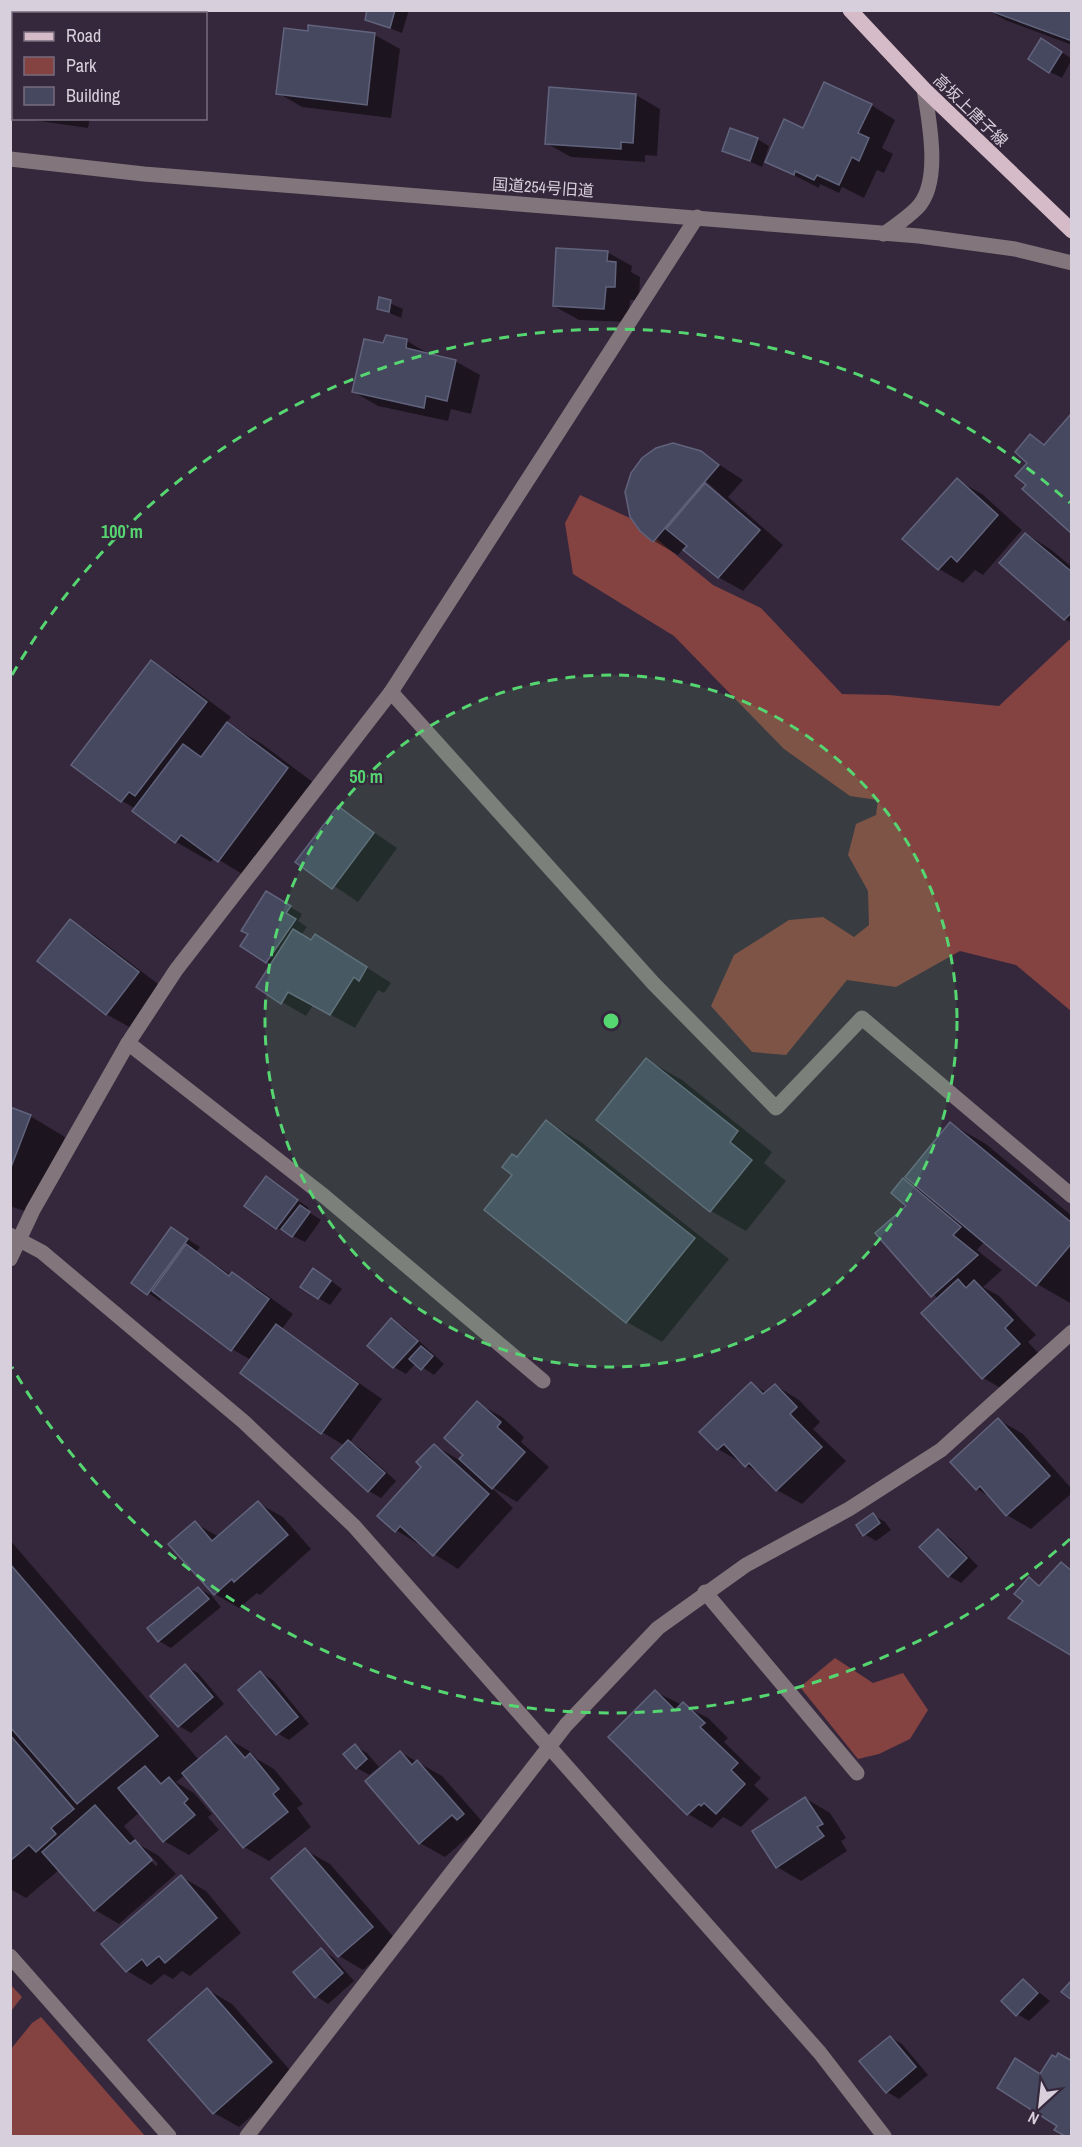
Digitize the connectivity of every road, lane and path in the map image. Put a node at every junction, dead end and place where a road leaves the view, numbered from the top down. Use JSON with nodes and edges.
{"nodes":[{"id":1,"x":857,"y":13,"type":"edge"},
{"id":2,"x":924,"y":89,"type":"junction"},
{"id":3,"x":10,"y":159,"type":"edge"},
{"id":4,"x":697,"y":217,"type":"junction"},
{"id":5,"x":1071,"y":231,"type":"edge"},
{"id":6,"x":884,"y":234,"type":"junction"},
{"id":7,"x":1071,"y":263,"type":"edge"},
{"id":8,"x":391,"y":692,"type":"junction"},
{"id":9,"x":129,"y":1043,"type":"junction"},
{"id":10,"x":1071,"y":1196,"type":"edge"},
{"id":11,"x":16,"y":1237,"type":"edge"},
{"id":12,"x":10,"y":1259,"type":"edge"},
{"id":13,"x":1071,"y":1332,"type":"edge"},
{"id":14,"x":543,"y":1381,"type":"dead end"},
{"id":15,"x":705,"y":1592,"type":"junction"},
{"id":16,"x":550,"y":1746,"type":"junction"},
{"id":17,"x":857,"y":1773,"type":"dead end"},
{"id":18,"x":10,"y":1956,"type":"edge"},
{"id":19,"x":169,"y":2136,"type":"edge"},
{"id":20,"x":247,"y":2136,"type":"edge"},
{"id":21,"x":884,"y":2136,"type":"edge"}],
"edges":[{"from":1,"to":2,"type":"main road","name":"高坂上唐子線"},
{"from":2,"to":5,"type":"main road","name":"高坂上唐子線"},
{"from":2,"to":6,"type":"street"},
{"from":3,"to":4,"type":"street","name":"国道254号旧道"},
{"from":4,"to":6,"type":"street","name":"国道254号旧道"},
{"from":4,"to":8,"type":"street"},
{"from":6,"to":7,"type":"street","name":"国道254号旧道"},
{"from":8,"to":9,"type":"street"},
{"from":8,"to":10,"type":"street"},
{"from":9,"to":11,"type":"street"},
{"from":9,"to":14,"type":"street"},
{"from":11,"to":12,"type":"street"},
{"from":11,"to":16,"type":"street"},
{"from":13,"to":15,"type":"street"},
{"from":15,"to":16,"type":"street"},
{"from":15,"to":17,"type":"street"},
{"from":16,"to":20,"type":"street"},
{"from":16,"to":21,"type":"street"},
{"from":18,"to":19,"type":"street"}]}
